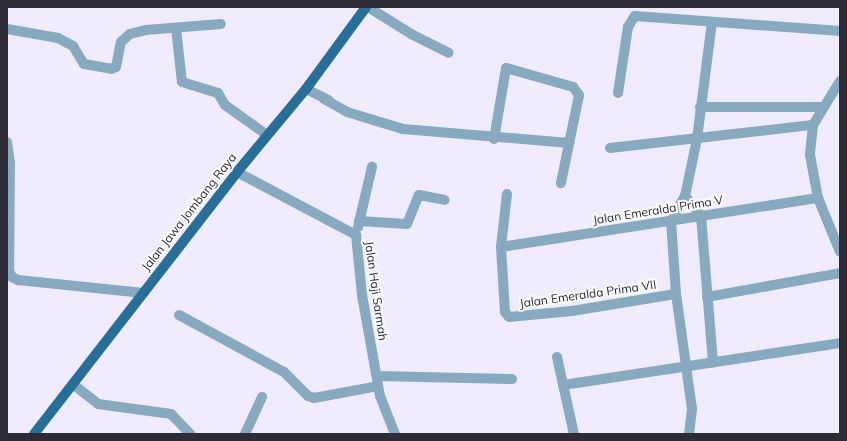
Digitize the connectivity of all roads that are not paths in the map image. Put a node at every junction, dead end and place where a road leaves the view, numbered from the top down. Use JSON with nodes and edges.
{"nodes":[{"id":1,"x":367,"y":7,"type":"edge"},
{"id":2,"x":712,"y":22,"type":"junction"},
{"id":3,"x":221,"y":24,"type":"dead end"},
{"id":4,"x":176,"y":28,"type":"junction"},
{"id":5,"x":7,"y":29,"type":"edge"},
{"id":6,"x":840,"y":31,"type":"edge"},
{"id":7,"x":449,"y":53,"type":"dead end"},
{"id":8,"x":840,"y":81,"type":"edge"},
{"id":9,"x":306,"y":89,"type":"junction"},
{"id":10,"x":618,"y":93,"type":"dead end"},
{"id":11,"x":700,"y":107,"type":"junction"},
{"id":12,"x":822,"y":107,"type":"junction"},
{"id":13,"x":813,"y":126,"type":"junction"},
{"id":14,"x":267,"y":135,"type":"junction"},
{"id":15,"x":494,"y":139,"type":"junction"},
{"id":16,"x":697,"y":139,"type":"junction"},
{"id":17,"x":7,"y":142,"type":"edge"},
{"id":18,"x":569,"y":143,"type":"junction"},
{"id":19,"x":610,"y":148,"type":"dead end"},
{"id":20,"x":372,"y":167,"type":"dead end"},
{"id":21,"x":237,"y":172,"type":"junction"},
{"id":22,"x":561,"y":183,"type":"dead end"},
{"id":23,"x":507,"y":194,"type":"dead end"},
{"id":24,"x":685,"y":196,"type":"junction"},
{"id":25,"x":818,"y":198,"type":"junction"},
{"id":26,"x":446,"y":200,"type":"dead end"},
{"id":27,"x":701,"y":216,"type":"junction"},
{"id":28,"x":359,"y":221,"type":"junction"},
{"id":29,"x":671,"y":221,"type":"junction"},
{"id":30,"x":8,"y":227,"type":"edge"},
{"id":31,"x":356,"y":235,"type":"junction"},
{"id":32,"x":502,"y":247,"type":"junction"},
{"id":33,"x":840,"y":252,"type":"edge"},
{"id":34,"x":840,"y":273,"type":"edge"},
{"id":35,"x":143,"y":293,"type":"junction"},
{"id":36,"x":676,"y":294,"type":"junction"},
{"id":37,"x":707,"y":297,"type":"junction"},
{"id":38,"x":178,"y":315,"type":"dead end"},
{"id":39,"x":840,"y":343,"type":"edge"},
{"id":40,"x":557,"y":357,"type":"dead end"},
{"id":41,"x":713,"y":363,"type":"junction"},
{"id":42,"x":688,"y":367,"type":"junction"},
{"id":43,"x":512,"y":378,"type":"dead end"},
{"id":44,"x":378,"y":381,"type":"junction"},
{"id":45,"x":74,"y":385,"type":"junction"},
{"id":46,"x":563,"y":385,"type":"junction"},
{"id":47,"x":262,"y":397,"type":"dead end"},
{"id":48,"x":34,"y":434,"type":"edge"},
{"id":49,"x":190,"y":434,"type":"edge"},
{"id":50,"x":245,"y":434,"type":"edge"},
{"id":51,"x":396,"y":434,"type":"edge"},
{"id":52,"x":574,"y":434,"type":"edge"},
{"id":53,"x":689,"y":434,"type":"edge"}],
"edges":[{"from":1,"to":7,"type":"street"},
{"from":1,"to":9,"type":"main road","name":"Jalan Jawa Jombang Raya"},
{"from":2,"to":6,"type":"street"},
{"from":2,"to":10,"type":"street"},
{"from":2,"to":11,"type":"street"},
{"from":3,"to":4,"type":"street"},
{"from":4,"to":5,"type":"street"},
{"from":4,"to":14,"type":"street"},
{"from":8,"to":12,"type":"street"},
{"from":9,"to":14,"type":"main road","name":"Jalan Jawa Jombang Raya"},
{"from":9,"to":15,"type":"street"},
{"from":11,"to":12,"type":"street"},
{"from":11,"to":16,"type":"street"},
{"from":12,"to":13,"type":"street"},
{"from":13,"to":16,"type":"street"},
{"from":13,"to":25,"type":"street"},
{"from":14,"to":21,"type":"main road","name":"Jalan Jawa Jombang Raya"},
{"from":15,"to":18,"type":"street"},
{"from":15,"to":18,"type":"street"},
{"from":16,"to":19,"type":"street"},
{"from":16,"to":24,"type":"street"},
{"from":17,"to":30,"type":"street"},
{"from":18,"to":22,"type":"street"},
{"from":20,"to":28,"type":"street"},
{"from":21,"to":31,"type":"street","name":"Jalan Haji Sarmah"},
{"from":21,"to":35,"type":"main road","name":"Jalan Jawa Jombang Raya"},
{"from":23,"to":32,"type":"street","name":"Jalan Emeralda Prima VII"},
{"from":24,"to":27,"type":"street"},
{"from":24,"to":29,"type":"street"},
{"from":25,"to":27,"type":"street","name":"Jalan Emeralda Prima V"},
{"from":25,"to":33,"type":"street"},
{"from":26,"to":28,"type":"street"},
{"from":27,"to":29,"type":"street","name":"Jalan Emeralda Prima V"},
{"from":27,"to":37,"type":"street"},
{"from":28,"to":31,"type":"street"},
{"from":29,"to":32,"type":"street","name":"Jalan Emeralda Prima V"},
{"from":29,"to":36,"type":"street"},
{"from":30,"to":35,"type":"street"},
{"from":31,"to":44,"type":"street","name":"Jalan Haji Sarmah"},
{"from":32,"to":36,"type":"street","name":"Jalan Emeralda Prima VII"},
{"from":34,"to":37,"type":"street"},
{"from":35,"to":45,"type":"main road","name":"Jalan Jawa Jombang Raya"},
{"from":36,"to":42,"type":"street"},
{"from":37,"to":41,"type":"street"},
{"from":38,"to":44,"type":"street"},
{"from":39,"to":41,"type":"street"},
{"from":40,"to":46,"type":"street"},
{"from":41,"to":42,"type":"street"},
{"from":42,"to":46,"type":"street"},
{"from":42,"to":53,"type":"street"},
{"from":43,"to":44,"type":"street"},
{"from":44,"to":51,"type":"street","name":"Jalan Haji Sarmah"},
{"from":45,"to":48,"type":"main road","name":"Jalan Jawa Jombang Raya"},
{"from":45,"to":49,"type":"street"},
{"from":46,"to":52,"type":"street"},
{"from":47,"to":50,"type":"street"}]}
